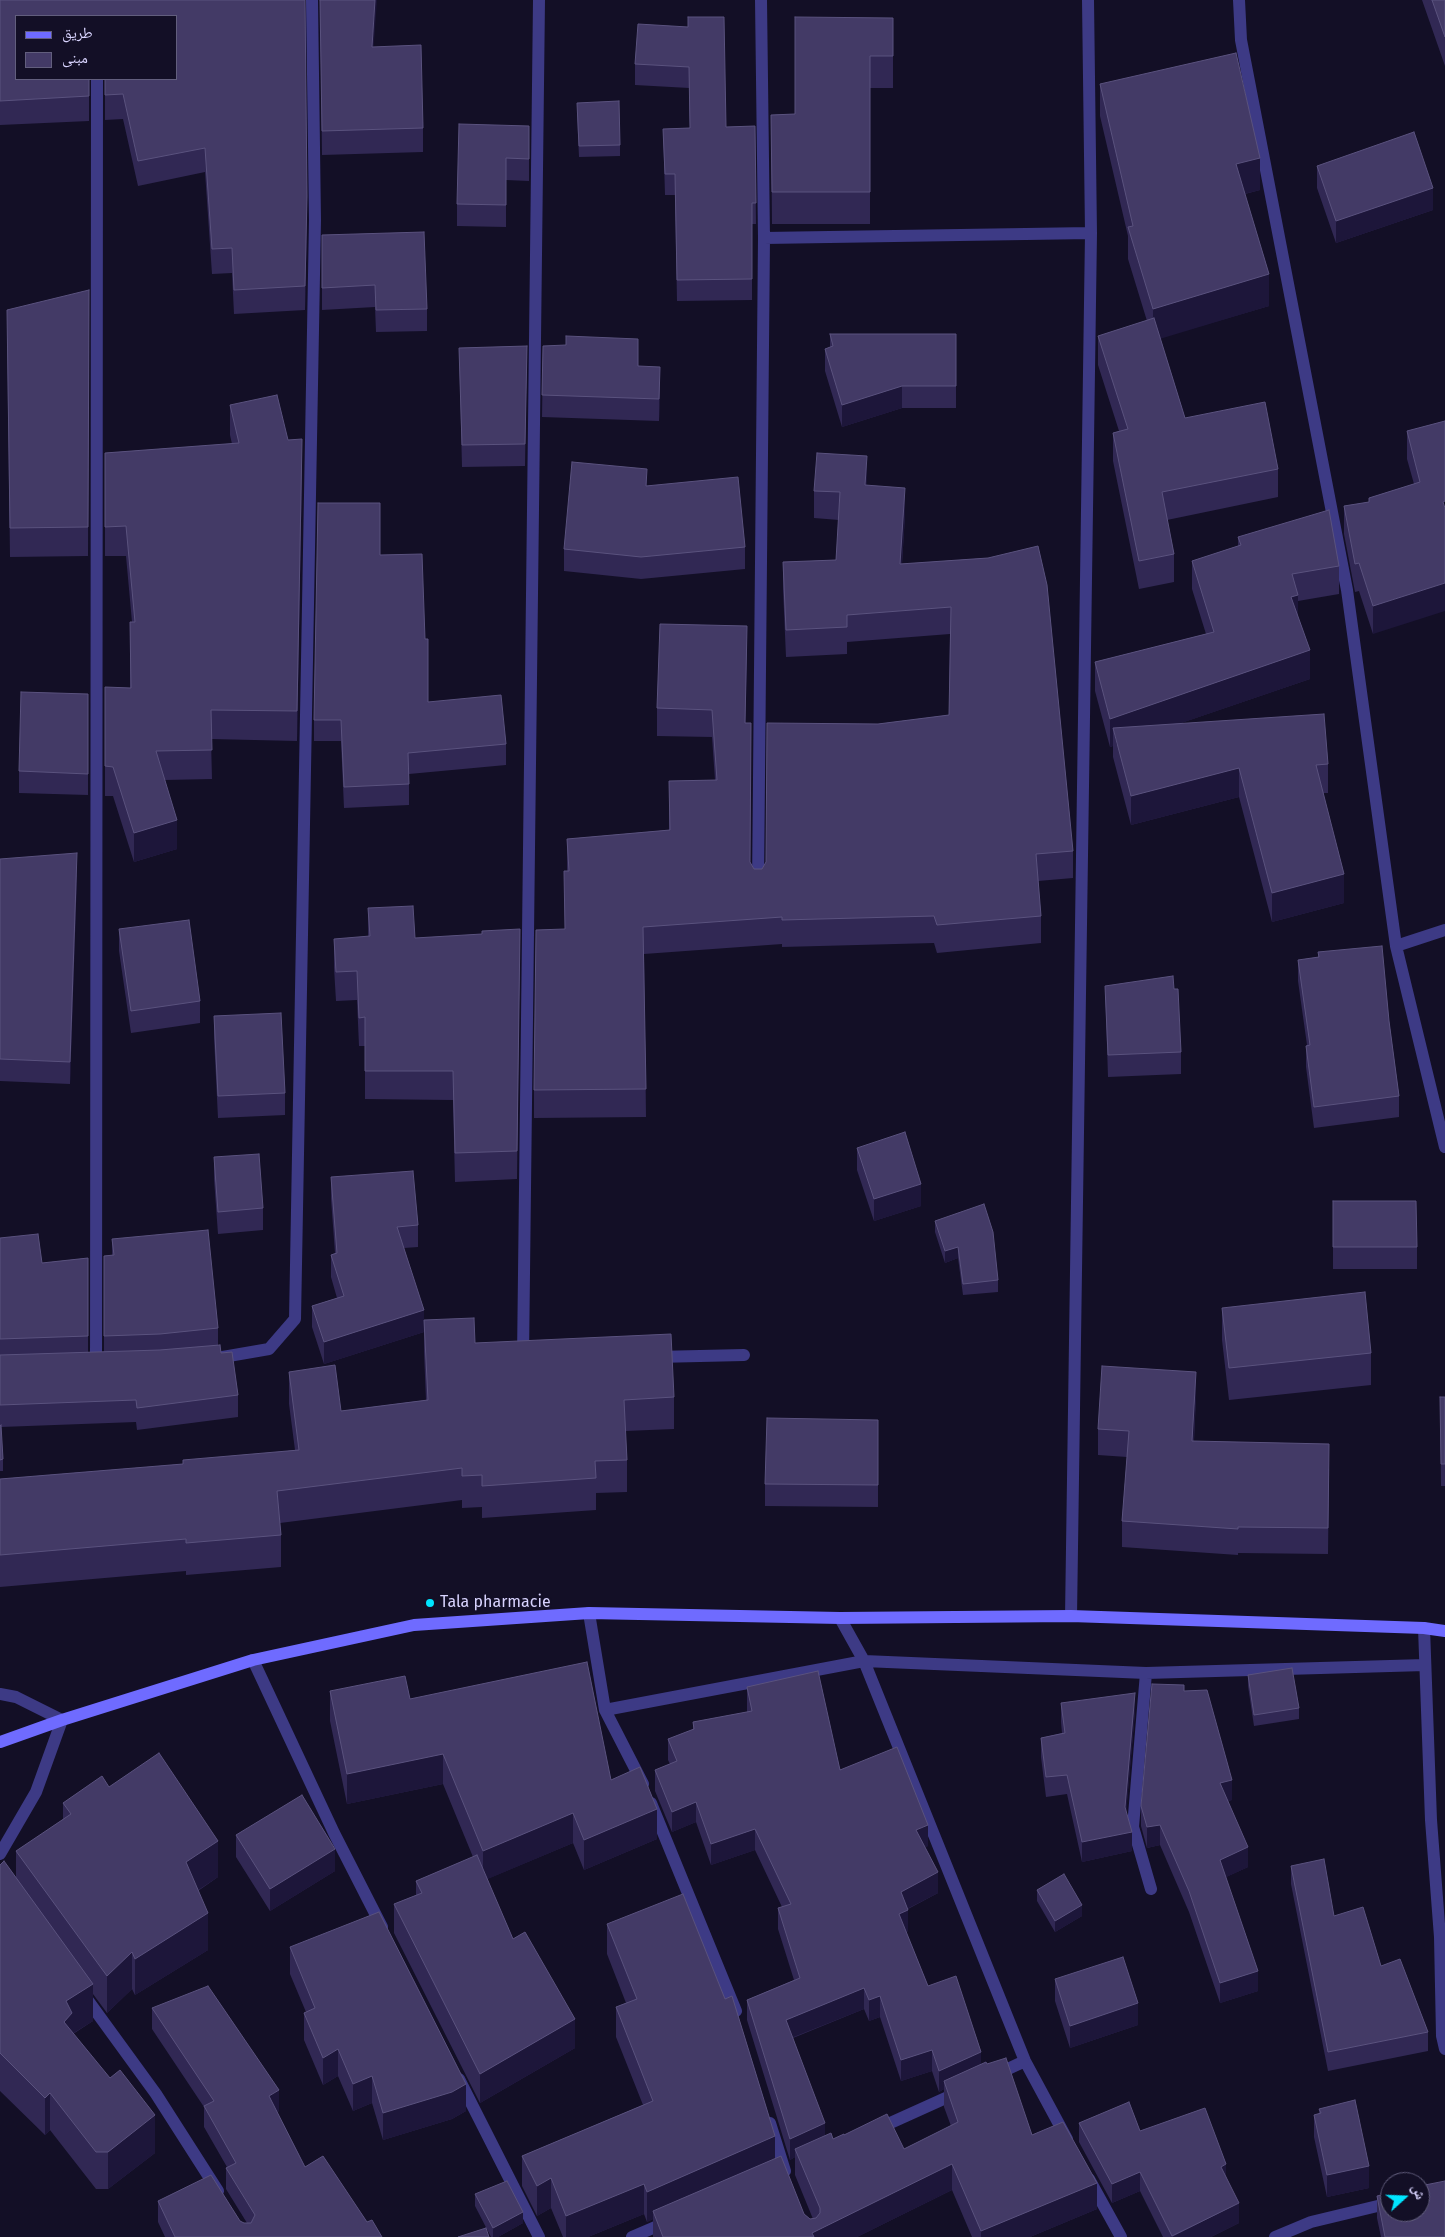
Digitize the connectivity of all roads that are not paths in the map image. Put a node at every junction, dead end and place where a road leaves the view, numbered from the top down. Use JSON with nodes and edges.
{"nodes":[{"id":1,"x":312,"y":0,"type":"edge"},
{"id":2,"x":539,"y":0,"type":"edge"},
{"id":3,"x":761,"y":0,"type":"edge"},
{"id":4,"x":1088,"y":0,"type":"edge"},
{"id":5,"x":1239,"y":0,"type":"edge"},
{"id":6,"x":97,"y":80,"type":"edge"},
{"id":7,"x":1091,"y":233,"type":"junction"},
{"id":8,"x":764,"y":238,"type":"junction"},
{"id":9,"x":758,"y":889,"type":"edge"},
{"id":10,"x":1445,"y":930,"type":"edge"},
{"id":11,"x":1396,"y":946,"type":"junction"},
{"id":12,"x":1445,"y":1147,"type":"edge"},
{"id":13,"x":744,"y":1355,"type":"dead end"},
{"id":14,"x":648,"y":1357,"type":"edge"},
{"id":15,"x":206,"y":1359,"type":"edge"},
{"id":16,"x":532,"y":1359,"type":"edge"},
{"id":17,"x":96,"y":1366,"type":"edge"},
{"id":18,"x":589,"y":1612,"type":"junction"},
{"id":19,"x":1071,"y":1616,"type":"junction"},
{"id":20,"x":840,"y":1618,"type":"junction"},
{"id":21,"x":1424,"y":1628,"type":"junction"},
{"id":22,"x":1445,"y":1631,"type":"edge"},
{"id":23,"x":253,"y":1660,"type":"junction"},
{"id":24,"x":864,"y":1661,"type":"junction"},
{"id":25,"x":1425,"y":1665,"type":"junction"},
{"id":26,"x":1146,"y":1673,"type":"junction"},
{"id":27,"x":0,"y":1694,"type":"edge"},
{"id":28,"x":605,"y":1710,"type":"junction"},
{"id":29,"x":62,"y":1720,"type":"junction"},
{"id":30,"x":0,"y":1742,"type":"edge"},
{"id":31,"x":0,"y":1854,"type":"edge"},
{"id":32,"x":1151,"y":1889,"type":"dead end"},
{"id":33,"x":388,"y":1938,"type":"edge"},
{"id":34,"x":75,"y":1982,"type":"edge"},
{"id":35,"x":741,"y":2026,"type":"edge"},
{"id":36,"x":1445,"y":2049,"type":"edge"},
{"id":37,"x":1025,"y":2061,"type":"junction"},
{"id":38,"x":455,"y":2070,"type":"edge"},
{"id":39,"x":766,"y":2108,"type":"edge"},
{"id":40,"x":865,"y":2135,"type":"edge"},
{"id":41,"x":1075,"y":2153,"type":"edge"},
{"id":42,"x":1084,"y":2170,"type":"edge"},
{"id":43,"x":786,"y":2173,"type":"edge"},
{"id":44,"x":226,"y":2203,"type":"edge"},
{"id":45,"x":1380,"y":2206,"type":"edge"},
{"id":46,"x":677,"y":2218,"type":"edge"},
{"id":47,"x":539,"y":2237,"type":"edge"},
{"id":48,"x":632,"y":2237,"type":"edge"},
{"id":49,"x":1121,"y":2237,"type":"edge"},
{"id":50,"x":1275,"y":2237,"type":"edge"}],
"edges":[{"from":1,"to":15,"type":"street"},
{"from":2,"to":16,"type":"street"},
{"from":3,"to":8,"type":"street"},
{"from":4,"to":7,"type":"street"},
{"from":5,"to":11,"type":"street"},
{"from":6,"to":17,"type":"street"},
{"from":7,"to":8,"type":"street"},
{"from":7,"to":19,"type":"street"},
{"from":8,"to":9,"type":"street"},
{"from":10,"to":11,"type":"street"},
{"from":11,"to":12,"type":"street"},
{"from":13,"to":14,"type":"street"},
{"from":18,"to":20,"type":"main road"},
{"from":18,"to":23,"type":"main road"},
{"from":18,"to":28,"type":"street"},
{"from":19,"to":20,"type":"main road"},
{"from":19,"to":21,"type":"main road"},
{"from":20,"to":24,"type":"street"},
{"from":21,"to":22,"type":"main road"},
{"from":21,"to":25,"type":"street"},
{"from":23,"to":29,"type":"main road"},
{"from":23,"to":33,"type":"street"},
{"from":24,"to":26,"type":"street"},
{"from":24,"to":28,"type":"street"},
{"from":24,"to":37,"type":"street"},
{"from":25,"to":26,"type":"street"},
{"from":25,"to":36,"type":"street"},
{"from":26,"to":32,"type":"street"},
{"from":27,"to":29,"type":"street"},
{"from":28,"to":35,"type":"street"},
{"from":29,"to":30,"type":"main road"},
{"from":29,"to":31,"type":"street"},
{"from":34,"to":44,"type":"street"},
{"from":37,"to":40,"type":"street"},
{"from":37,"to":41,"type":"street"},
{"from":38,"to":47,"type":"street"},
{"from":39,"to":43,"type":"street"},
{"from":42,"to":49,"type":"street"},
{"from":45,"to":50,"type":"street"},
{"from":46,"to":48,"type":"street"}]}
